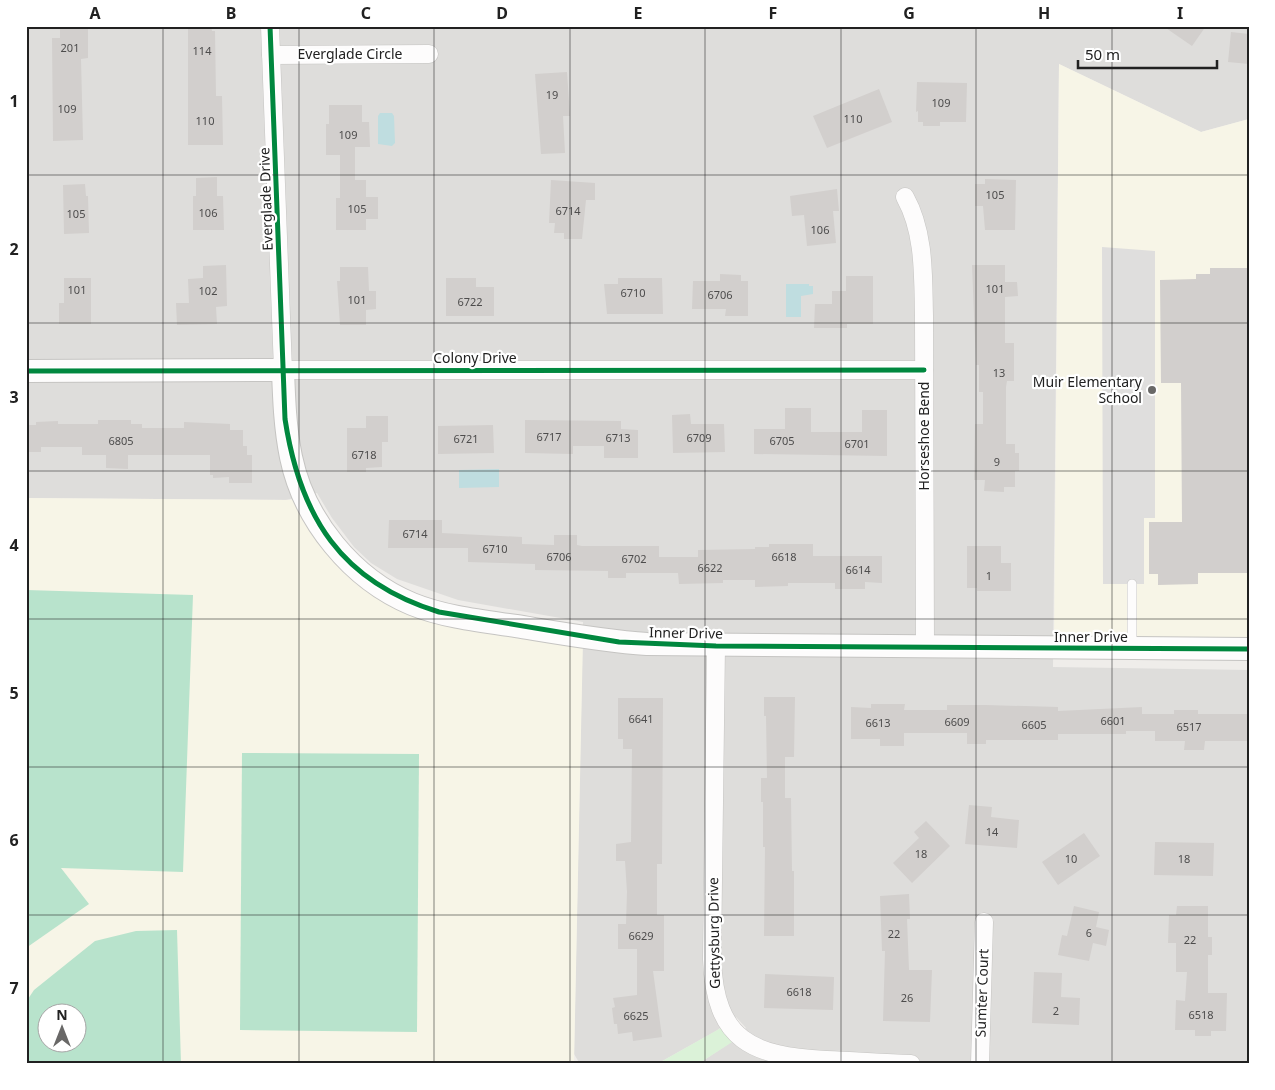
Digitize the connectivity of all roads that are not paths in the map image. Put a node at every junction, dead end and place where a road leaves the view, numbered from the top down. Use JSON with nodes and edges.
{"nodes":[{"id":1,"x":270,"y":26,"type":"edge"},
{"id":2,"x":429,"y":54,"type":"dead end"},
{"id":3,"x":272,"y":55,"type":"junction"},
{"id":4,"x":905,"y":197,"type":"dead end"},
{"id":5,"x":283,"y":370,"type":"junction"},
{"id":6,"x":924,"y":370,"type":"junction"},
{"id":7,"x":26,"y":371,"type":"edge"},
{"id":8,"x":1132,"y":584,"type":"dead end"},
{"id":9,"x":716,"y":646,"type":"junction"},
{"id":10,"x":925,"y":647,"type":"junction"},
{"id":11,"x":1132,"y":648,"type":"junction"},
{"id":12,"x":1249,"y":649,"type":"edge"},
{"id":13,"x":984,"y":922,"type":"dead end"},
{"id":14,"x":911,"y":1064,"type":"edge"},
{"id":15,"x":980,"y":1064,"type":"edge"}],
"edges":[{"from":1,"to":3,"type":"street","name":"Everglade Drive"},
{"from":2,"to":3,"type":"street","name":"Everglade Circle"},
{"from":3,"to":5,"type":"street","name":"Everglade Drive"},
{"from":4,"to":6,"type":"street","name":"Horseshoe Bend"},
{"from":5,"to":6,"type":"street","name":"Colony Drive"},
{"from":5,"to":7,"type":"street","name":"Colony Drive"},
{"from":5,"to":9,"type":"street","name":"Inner Drive"},
{"from":6,"to":10,"type":"street","name":"Horseshoe Bend"},
{"from":8,"to":11,"type":"lane"},
{"from":9,"to":10,"type":"street","name":"Inner Drive"},
{"from":9,"to":14,"type":"street","name":"Gettysburg Drive"},
{"from":10,"to":11,"type":"street","name":"Inner Drive"},
{"from":11,"to":12,"type":"street","name":"Inner Drive"},
{"from":13,"to":15,"type":"street","name":"Sumter Court"}]}
